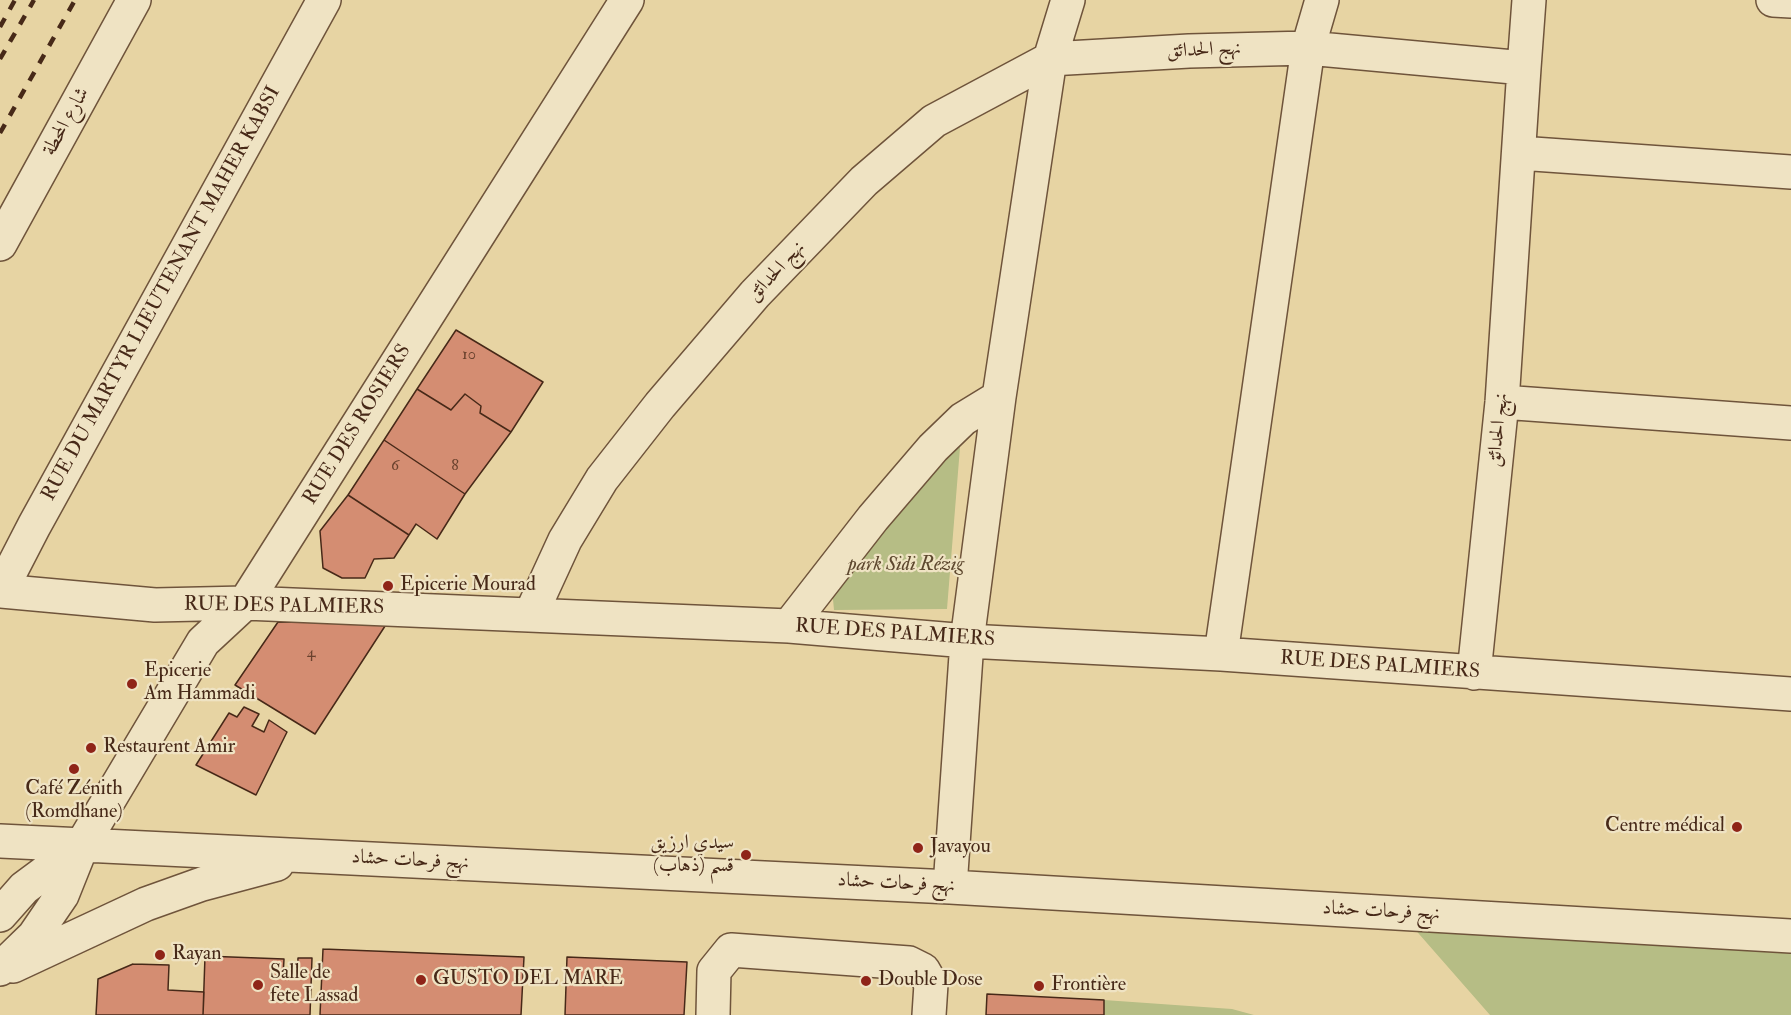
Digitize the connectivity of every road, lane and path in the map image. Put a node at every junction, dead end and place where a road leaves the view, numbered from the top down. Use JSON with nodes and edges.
{"nodes":[{"id":1,"x":135,"y":0,"type":"edge"},
{"id":2,"x":324,"y":0,"type":"edge"},
{"id":3,"x":627,"y":0,"type":"edge"},
{"id":4,"x":1068,"y":0,"type":"edge"},
{"id":5,"x":1322,"y":0,"type":"edge"},
{"id":6,"x":1529,"y":0,"type":"edge"},
{"id":7,"x":1773,"y":0,"type":"edge"},
{"id":8,"x":1791,"y":1,"type":"edge"},
{"id":9,"x":1308,"y":48,"type":"junction"},
{"id":10,"x":1050,"y":59,"type":"junction"},
{"id":11,"x":1524,"y":68,"type":"junction"},
{"id":12,"x":1519,"y":153,"type":"junction"},
{"id":13,"x":1791,"y":172,"type":"edge"},
{"id":14,"x":0,"y":244,"type":"edge"},
{"id":15,"x":999,"y":397,"type":"junction"},
{"id":16,"x":1502,"y":402,"type":"junction"},
{"id":17,"x":1791,"y":423,"type":"edge"},
{"id":18,"x":1,"y":591,"type":"edge"},
{"id":19,"x":245,"y":603,"type":"junction"},
{"id":20,"x":531,"y":614,"type":"junction"},
{"id":21,"x":789,"y":626,"type":"junction"},
{"id":22,"x":967,"y":641,"type":"junction"},
{"id":23,"x":1221,"y":654,"type":"junction"},
{"id":24,"x":1474,"y":673,"type":"junction"},
{"id":25,"x":1791,"y":694,"type":"edge"},
{"id":26,"x":0,"y":841,"type":"edge"},
{"id":27,"x":82,"y":844,"type":"junction"},
{"id":28,"x":309,"y":856,"type":"junction"},
{"id":29,"x":950,"y":887,"type":"junction"},
{"id":30,"x":0,"y":915,"type":"edge"},
{"id":31,"x":1791,"y":936,"type":"edge"},
{"id":32,"x":0,"y":970,"type":"edge"},
{"id":33,"x":713,"y":1015,"type":"edge"},
{"id":34,"x":929,"y":1015,"type":"edge"}],
"edges":[{"from":1,"to":14,"type":"street","name":"شارع المحطة"},
{"from":2,"to":18,"type":"street","name":"RUE DU MARTYR LIEUTENANT MAHER KABSI"},
{"from":3,"to":19,"type":"street","name":"RUE DES ROSIERS"},
{"from":4,"to":10,"type":"street"},
{"from":5,"to":9,"type":"street"},
{"from":6,"to":11,"type":"street"},
{"from":7,"to":8,"type":"street"},
{"from":9,"to":10,"type":"street","name":"نهج الحدائق"},
{"from":9,"to":11,"type":"street","name":"نهج الحدائق"},
{"from":9,"to":23,"type":"street"},
{"from":10,"to":15,"type":"street"},
{"from":10,"to":20,"type":"street","name":"نهج الحدائق"},
{"from":11,"to":12,"type":"street","name":"نهج الحدائق"},
{"from":12,"to":13,"type":"street"},
{"from":12,"to":16,"type":"street","name":"نهج الحدائق"},
{"from":15,"to":21,"type":"street"},
{"from":15,"to":22,"type":"street"},
{"from":16,"to":17,"type":"street"},
{"from":16,"to":24,"type":"street","name":"نهج الحدائق"},
{"from":18,"to":19,"type":"street","name":"RUE DES PALMIERS"},
{"from":19,"to":20,"type":"street","name":"RUE DES PALMIERS"},
{"from":19,"to":27,"type":"street","name":"RUE DES ROSIERS"},
{"from":20,"to":21,"type":"street","name":"RUE DES PALMIERS"},
{"from":21,"to":22,"type":"street","name":"RUE DES PALMIERS"},
{"from":22,"to":23,"type":"street","name":"RUE DES PALMIERS"},
{"from":22,"to":29,"type":"street"},
{"from":23,"to":24,"type":"street","name":"RUE DES PALMIERS"},
{"from":24,"to":25,"type":"street","name":"RUE DES PALMIERS"},
{"from":26,"to":27,"type":"street","name":"نهج فرحات حشاد"},
{"from":27,"to":28,"type":"street","name":"نهج فرحات حشاد"},
{"from":27,"to":30,"type":"street"},
{"from":27,"to":32,"type":"street"},
{"from":28,"to":29,"type":"street","name":"نهج فرحات حشاد"},
{"from":28,"to":32,"type":"street"},
{"from":29,"to":31,"type":"street","name":"نهج فرحات حشاد"},
{"from":33,"to":34,"type":"street"}]}
